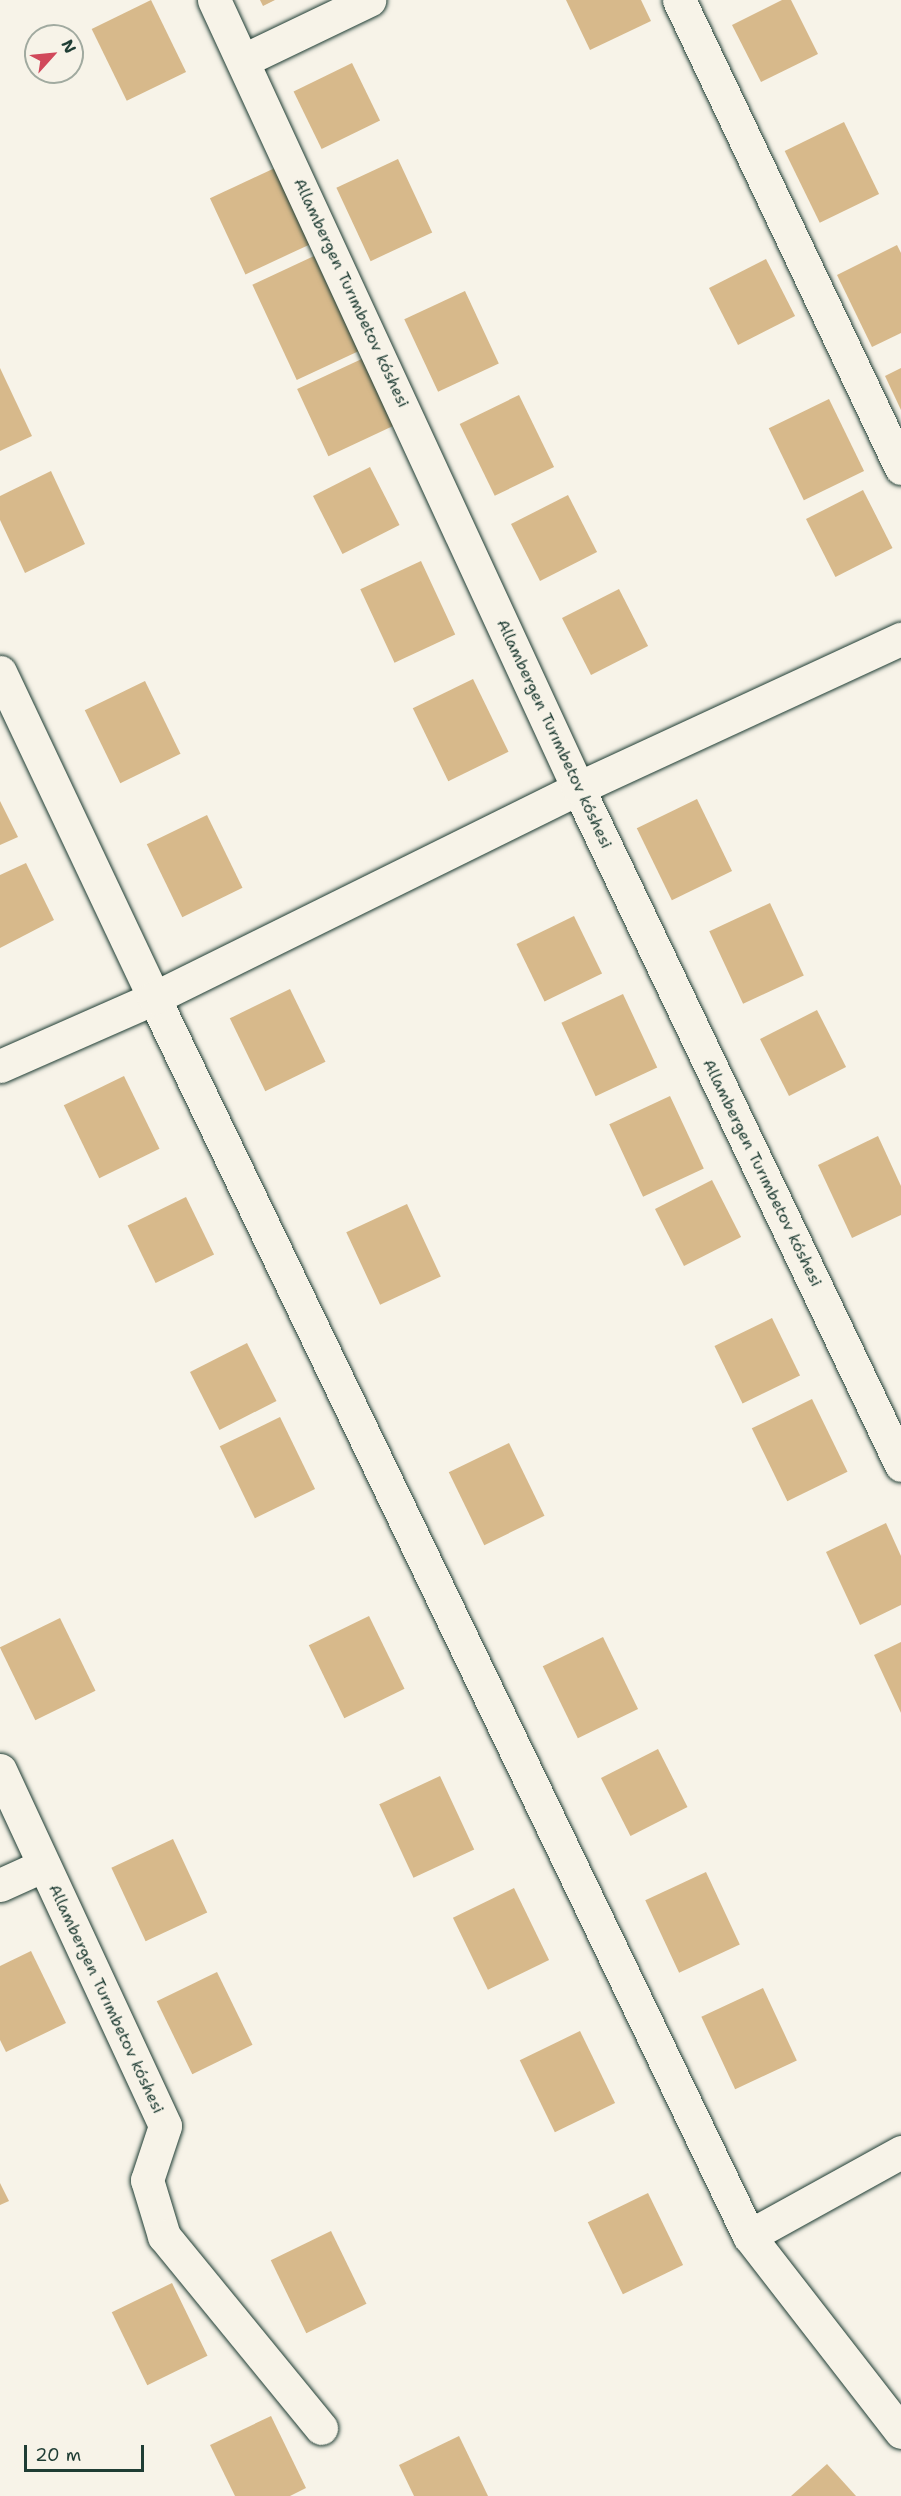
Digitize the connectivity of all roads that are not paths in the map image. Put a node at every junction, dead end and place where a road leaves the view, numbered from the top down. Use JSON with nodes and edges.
{"nodes":[{"id":1,"x":214,"y":0,"type":"edge"},
{"id":2,"x":369,"y":0,"type":"edge"},
{"id":3,"x":679,"y":0,"type":"edge"},
{"id":4,"x":244,"y":60,"type":"junction"},
{"id":5,"x":901,"y":468,"type":"edge"},
{"id":6,"x":901,"y":639,"type":"edge"},
{"id":7,"x":0,"y":672,"type":"edge"},
{"id":8,"x":578,"y":788,"type":"junction"},
{"id":9,"x":154,"y":998,"type":"junction"},
{"id":10,"x":0,"y":1066,"type":"edge"},
{"id":11,"x":901,"y":1465,"type":"edge"},
{"id":12,"x":0,"y":1770,"type":"edge"},
{"id":13,"x":44,"y":1865,"type":"junction"},
{"id":14,"x":0,"y":1885,"type":"edge"},
{"id":15,"x":901,"y":2152,"type":"edge"},
{"id":16,"x":749,"y":2236,"type":"junction"},
{"id":17,"x":321,"y":2428,"type":"dead end"},
{"id":18,"x":901,"y":2432,"type":"edge"}],
"edges":[{"from":1,"to":4,"type":"street","name":"Allambergen Turımbetov kóshesi"},
{"from":2,"to":4,"type":"street"},
{"from":3,"to":5,"type":"street"},
{"from":4,"to":8,"type":"street","name":"Allambergen Turımbetov kóshesi"},
{"from":6,"to":8,"type":"street"},
{"from":7,"to":9,"type":"street"},
{"from":8,"to":9,"type":"street"},
{"from":8,"to":11,"type":"street","name":"Allambergen Turımbetov kóshesi"},
{"from":9,"to":10,"type":"street"},
{"from":9,"to":16,"type":"street"},
{"from":12,"to":13,"type":"street","name":"Allambergen Turımbetov kóshesi"},
{"from":13,"to":14,"type":"street"},
{"from":13,"to":17,"type":"street","name":"Allambergen Turımbetov kóshesi"},
{"from":15,"to":16,"type":"street"},
{"from":16,"to":18,"type":"street"}]}
